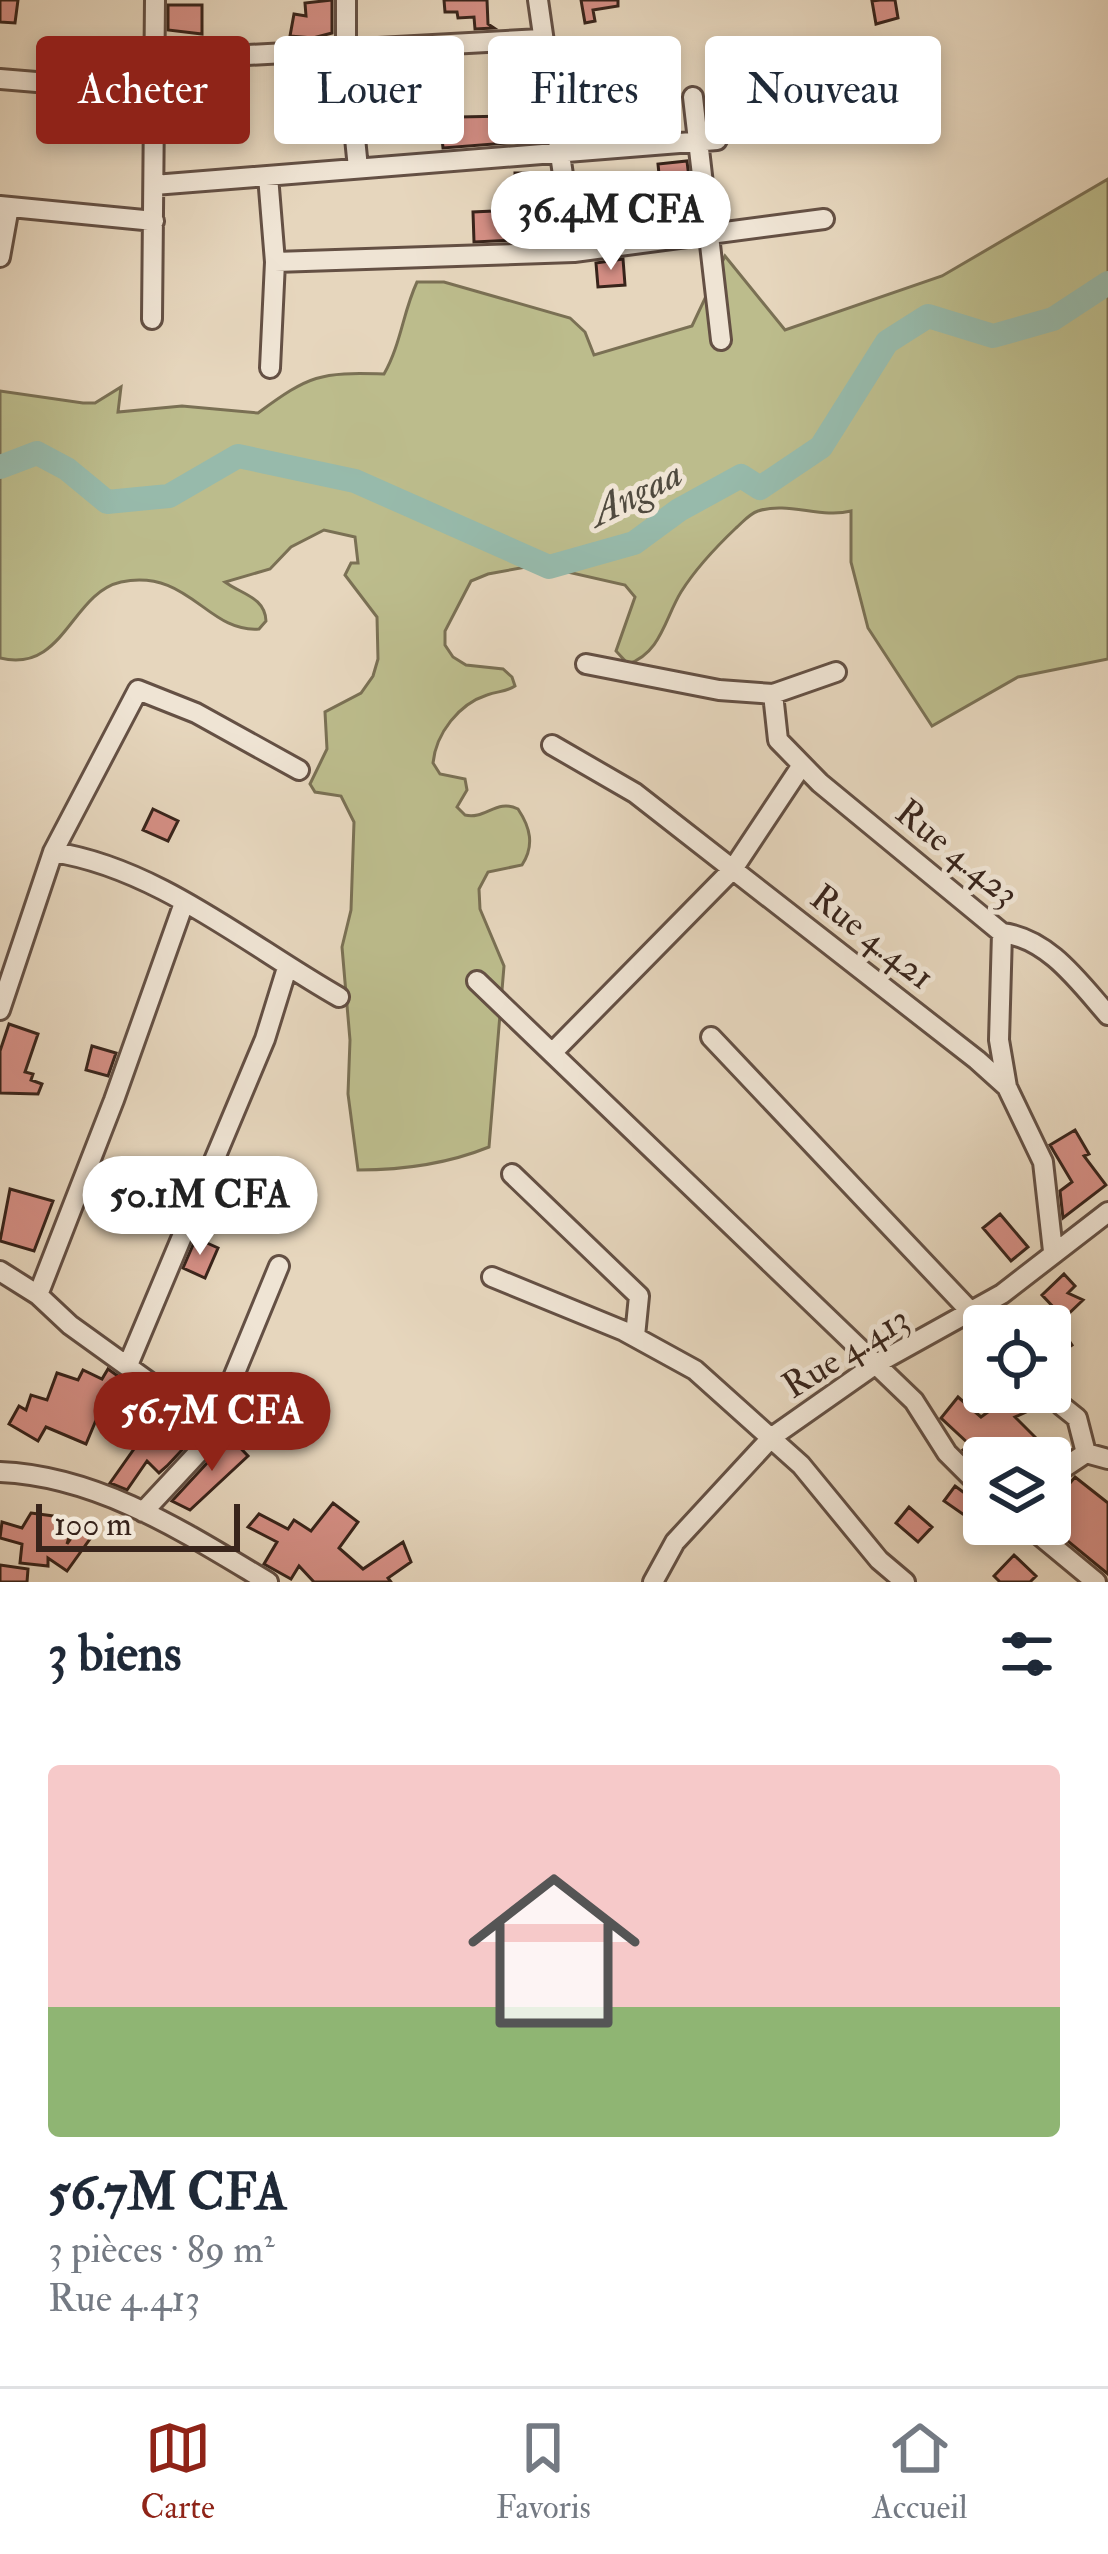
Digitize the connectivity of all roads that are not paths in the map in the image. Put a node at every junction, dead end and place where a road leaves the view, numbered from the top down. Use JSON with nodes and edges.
{"nodes":[{"id":1,"x":155,"y":0,"type":"edge"},
{"id":2,"x":346,"y":0,"type":"edge"},
{"id":3,"x":538,"y":0,"type":"edge"},
{"id":4,"x":156,"y":36,"type":"edge"},
{"id":5,"x":346,"y":36,"type":"edge"},
{"id":6,"x":541,"y":36,"type":"edge"},
{"id":7,"x":0,"y":79,"type":"edge"},
{"id":8,"x":36,"y":82,"type":"edge"},
{"id":9,"x":693,"y":97,"type":"dead end"},
{"id":10,"x":705,"y":135,"type":"edge"},
{"id":11,"x":705,"y":141,"type":"edge"},
{"id":12,"x":155,"y":144,"type":"edge"},
{"id":13,"x":356,"y":144,"type":"edge"},
{"id":14,"x":560,"y":144,"type":"edge"},
{"id":15,"x":707,"y":144,"type":"edge"},
{"id":16,"x":561,"y":152,"type":"junction"},
{"id":17,"x":358,"y":169,"type":"junction"},
{"id":18,"x":268,"y":176,"type":"junction"},
{"id":19,"x":154,"y":185,"type":"junction"},
{"id":20,"x":5,"y":207,"type":"edge"},
{"id":21,"x":824,"y":219,"type":"dead end"},
{"id":22,"x":154,"y":221,"type":"junction"},
{"id":23,"x":708,"y":234,"type":"junction"},
{"id":24,"x":574,"y":252,"type":"junction"},
{"id":25,"x":0,"y":257,"type":"edge"},
{"id":26,"x":275,"y":262,"type":"junction"},
{"id":27,"x":152,"y":319,"type":"dead end"},
{"id":28,"x":721,"y":340,"type":"dead end"},
{"id":29,"x":270,"y":368,"type":"dead end"},
{"id":30,"x":586,"y":664,"type":"dead end"},
{"id":31,"x":836,"y":672,"type":"dead end"},
{"id":32,"x":773,"y":694,"type":"junction"},
{"id":33,"x":552,"y":745,"type":"dead end"},
{"id":34,"x":802,"y":765,"type":"junction"},
{"id":35,"x":299,"y":770,"type":"dead end"},
{"id":36,"x":53,"y":852,"type":"junction"},
{"id":37,"x":733,"y":869,"type":"junction"},
{"id":38,"x":184,"y":903,"type":"junction"},
{"id":39,"x":1002,"y":933,"type":"junction"},
{"id":40,"x":287,"y":968,"type":"junction"},
{"id":41,"x":477,"y":981,"type":"dead end"},
{"id":42,"x":339,"y":997,"type":"dead end"},
{"id":43,"x":0,"y":1010,"type":"edge"},
{"id":44,"x":1108,"y":1015,"type":"edge"},
{"id":45,"x":711,"y":1037,"type":"dead end"},
{"id":46,"x":552,"y":1053,"type":"junction"},
{"id":47,"x":1007,"y":1088,"type":"junction"},
{"id":48,"x":512,"y":1174,"type":"dead end"},
{"id":49,"x":1108,"y":1212,"type":"edge"},
{"id":50,"x":1053,"y":1251,"type":"junction"},
{"id":51,"x":279,"y":1266,"type":"dead end"},
{"id":52,"x":0,"y":1271,"type":"edge"},
{"id":53,"x":491,"y":1277,"type":"dead end"},
{"id":54,"x":38,"y":1294,"type":"junction"},
{"id":55,"x":964,"y":1305,"type":"edge"},
{"id":56,"x":983,"y":1305,"type":"edge"},
{"id":57,"x":963,"y":1316,"type":"edge"},
{"id":58,"x":635,"y":1336,"type":"junction"},
{"id":59,"x":876,"y":1364,"type":"junction"},
{"id":60,"x":128,"y":1365,"type":"junction"},
{"id":61,"x":1071,"y":1413,"type":"edge"},
{"id":62,"x":211,"y":1430,"type":"junction"},
{"id":63,"x":772,"y":1437,"type":"junction"},
{"id":64,"x":1086,"y":1453,"type":"junction"},
{"id":65,"x":1108,"y":1459,"type":"edge"},
{"id":66,"x":1071,"y":1463,"type":"edge"},
{"id":67,"x":963,"y":1469,"type":"edge"},
{"id":68,"x":0,"y":1472,"type":"edge"},
{"id":69,"x":143,"y":1512,"type":"junction"},
{"id":70,"x":1051,"y":1545,"type":"edge"},
{"id":71,"x":268,"y":1582,"type":"edge"},
{"id":72,"x":653,"y":1582,"type":"edge"},
{"id":73,"x":905,"y":1582,"type":"edge"},
{"id":74,"x":1096,"y":1582,"type":"edge"}],
"edges":[{"from":1,"to":4,"type":"street"},
{"from":2,"to":5,"type":"street"},
{"from":3,"to":6,"type":"street"},
{"from":7,"to":8,"type":"street"},
{"from":9,"to":10,"type":"street"},
{"from":11,"to":16,"type":"street"},
{"from":12,"to":19,"type":"street"},
{"from":13,"to":17,"type":"street"},
{"from":14,"to":16,"type":"street"},
{"from":15,"to":23,"type":"street"},
{"from":16,"to":17,"type":"street"},
{"from":16,"to":24,"type":"street"},
{"from":17,"to":18,"type":"street"},
{"from":18,"to":19,"type":"street"},
{"from":18,"to":26,"type":"street"},
{"from":19,"to":22,"type":"street"},
{"from":20,"to":22,"type":"street"},
{"from":20,"to":25,"type":"street"},
{"from":21,"to":23,"type":"street"},
{"from":22,"to":27,"type":"street"},
{"from":23,"to":24,"type":"street"},
{"from":23,"to":28,"type":"street"},
{"from":24,"to":26,"type":"street"},
{"from":26,"to":29,"type":"street"},
{"from":30,"to":32,"type":"street"},
{"from":31,"to":32,"type":"street"},
{"from":32,"to":34,"type":"street","name":"Rue 4.423"},
{"from":33,"to":37,"type":"street","name":"Rue 4.421"},
{"from":34,"to":37,"type":"street"},
{"from":34,"to":39,"type":"street","name":"Rue 4.423"},
{"from":35,"to":36,"type":"street"},
{"from":36,"to":38,"type":"street"},
{"from":36,"to":43,"type":"street"},
{"from":37,"to":46,"type":"street"},
{"from":37,"to":47,"type":"street","name":"Rue 4.421"},
{"from":38,"to":40,"type":"street"},
{"from":38,"to":54,"type":"street"},
{"from":39,"to":44,"type":"street","name":"Rue 4.423"},
{"from":39,"to":47,"type":"street"},
{"from":40,"to":42,"type":"street"},
{"from":40,"to":60,"type":"street"},
{"from":41,"to":46,"type":"street"},
{"from":45,"to":55,"type":"street"},
{"from":46,"to":59,"type":"street"},
{"from":47,"to":50,"type":"street","name":"Rue 4.421"},
{"from":48,"to":58,"type":"street"},
{"from":49,"to":50,"type":"street","name":"Rue 4.413"},
{"from":50,"to":56,"type":"street","name":"Rue 4.413"},
{"from":51,"to":62,"type":"street"},
{"from":52,"to":54,"type":"street"},
{"from":53,"to":58,"type":"street"},
{"from":54,"to":60,"type":"street"},
{"from":57,"to":59,"type":"street","name":"Rue 4.413"},
{"from":58,"to":63,"type":"street"},
{"from":59,"to":63,"type":"street","name":"Rue 4.413"},
{"from":59,"to":67,"type":"street"},
{"from":60,"to":62,"type":"street"},
{"from":61,"to":64,"type":"street"},
{"from":62,"to":69,"type":"street"},
{"from":63,"to":72,"type":"street","name":"Rue 4.413"},
{"from":63,"to":73,"type":"street"},
{"from":64,"to":65,"type":"street"},
{"from":64,"to":66,"type":"street"},
{"from":68,"to":69,"type":"street"},
{"from":69,"to":71,"type":"street"},
{"from":70,"to":74,"type":"street"}]}
